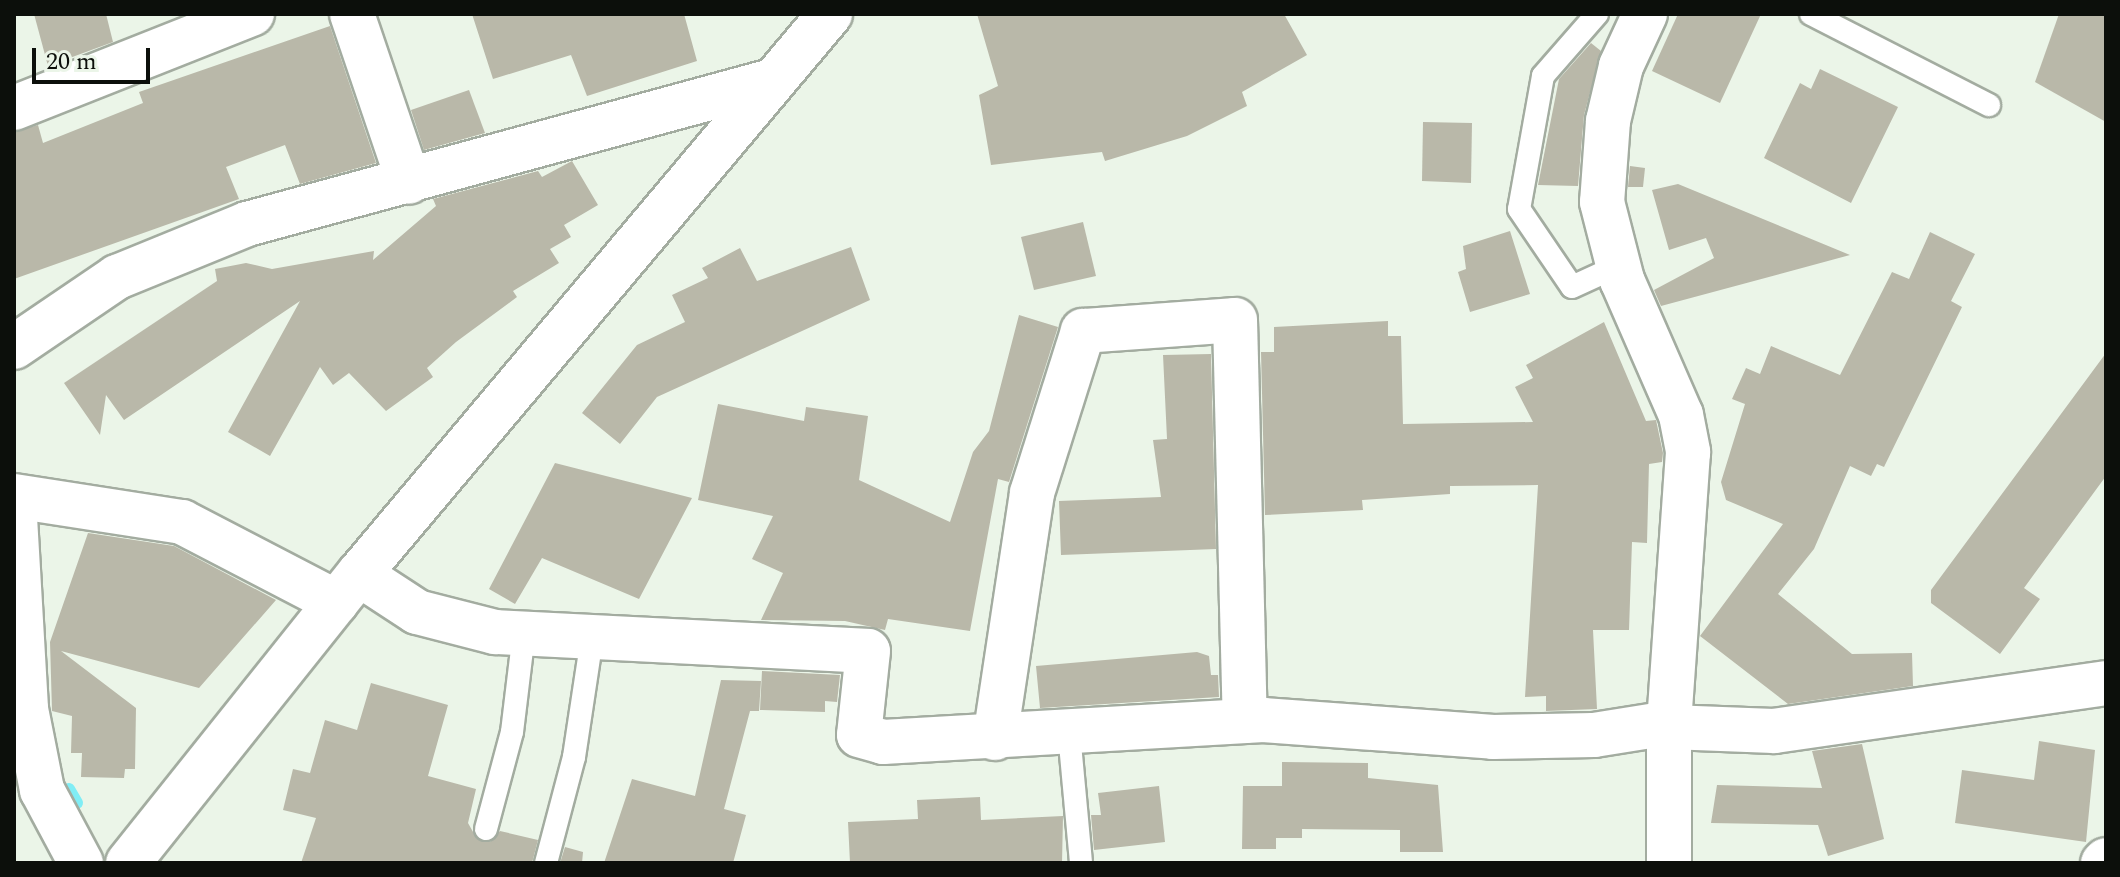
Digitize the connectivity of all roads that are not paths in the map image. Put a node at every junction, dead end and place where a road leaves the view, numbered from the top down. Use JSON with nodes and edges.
{"nodes":[{"id":1,"x":252,"y":14,"type":"edge"},
{"id":2,"x":352,"y":14,"type":"edge"},
{"id":3,"x":830,"y":14,"type":"edge"},
{"id":4,"x":1597,"y":14,"type":"edge"},
{"id":5,"x":1645,"y":14,"type":"edge"},
{"id":6,"x":1811,"y":14,"type":"edge"},
{"id":7,"x":772,"y":81,"type":"junction"},
{"id":8,"x":1989,"y":105,"type":"dead end"},
{"id":9,"x":14,"y":108,"type":"edge"},
{"id":10,"x":409,"y":182,"type":"junction"},
{"id":11,"x":1618,"y":266,"type":"junction"},
{"id":12,"x":14,"y":347,"type":"edge"},
{"id":13,"x":14,"y":498,"type":"edge"},
{"id":14,"x":348,"y":588,"type":"junction"},
{"id":15,"x":524,"y":633,"type":"junction"},
{"id":16,"x":592,"y":638,"type":"junction"},
{"id":17,"x":2106,"y":683,"type":"edge"},
{"id":18,"x":1245,"y":721,"type":"junction"},
{"id":19,"x":1669,"y":725,"type":"junction"},
{"id":20,"x":1069,"y":733,"type":"junction"},
{"id":21,"x":995,"y":738,"type":"junction"},
{"id":22,"x":486,"y":829,"type":"dead end"},
{"id":23,"x":81,"y":863,"type":"edge"},
{"id":24,"x":128,"y":863,"type":"edge"},
{"id":25,"x":546,"y":863,"type":"edge"},
{"id":26,"x":1081,"y":863,"type":"edge"},
{"id":27,"x":1669,"y":863,"type":"edge"}],
"edges":[{"from":1,"to":9,"type":"street"},
{"from":2,"to":10,"type":"street"},
{"from":3,"to":7,"type":"street"},
{"from":4,"to":11,"type":"lane"},
{"from":5,"to":11,"type":"street"},
{"from":6,"to":8,"type":"lane"},
{"from":7,"to":10,"type":"street"},
{"from":7,"to":14,"type":"street"},
{"from":10,"to":12,"type":"street"},
{"from":11,"to":19,"type":"street"},
{"from":13,"to":14,"type":"street"},
{"from":13,"to":23,"type":"street"},
{"from":14,"to":15,"type":"street"},
{"from":14,"to":24,"type":"street"},
{"from":15,"to":16,"type":"street"},
{"from":15,"to":22,"type":"lane"},
{"from":16,"to":21,"type":"street"},
{"from":16,"to":25,"type":"lane"},
{"from":17,"to":19,"type":"street"},
{"from":18,"to":19,"type":"street"},
{"from":18,"to":20,"type":"street"},
{"from":18,"to":21,"type":"street"},
{"from":19,"to":27,"type":"street"},
{"from":20,"to":21,"type":"street"},
{"from":20,"to":26,"type":"lane"}]}
